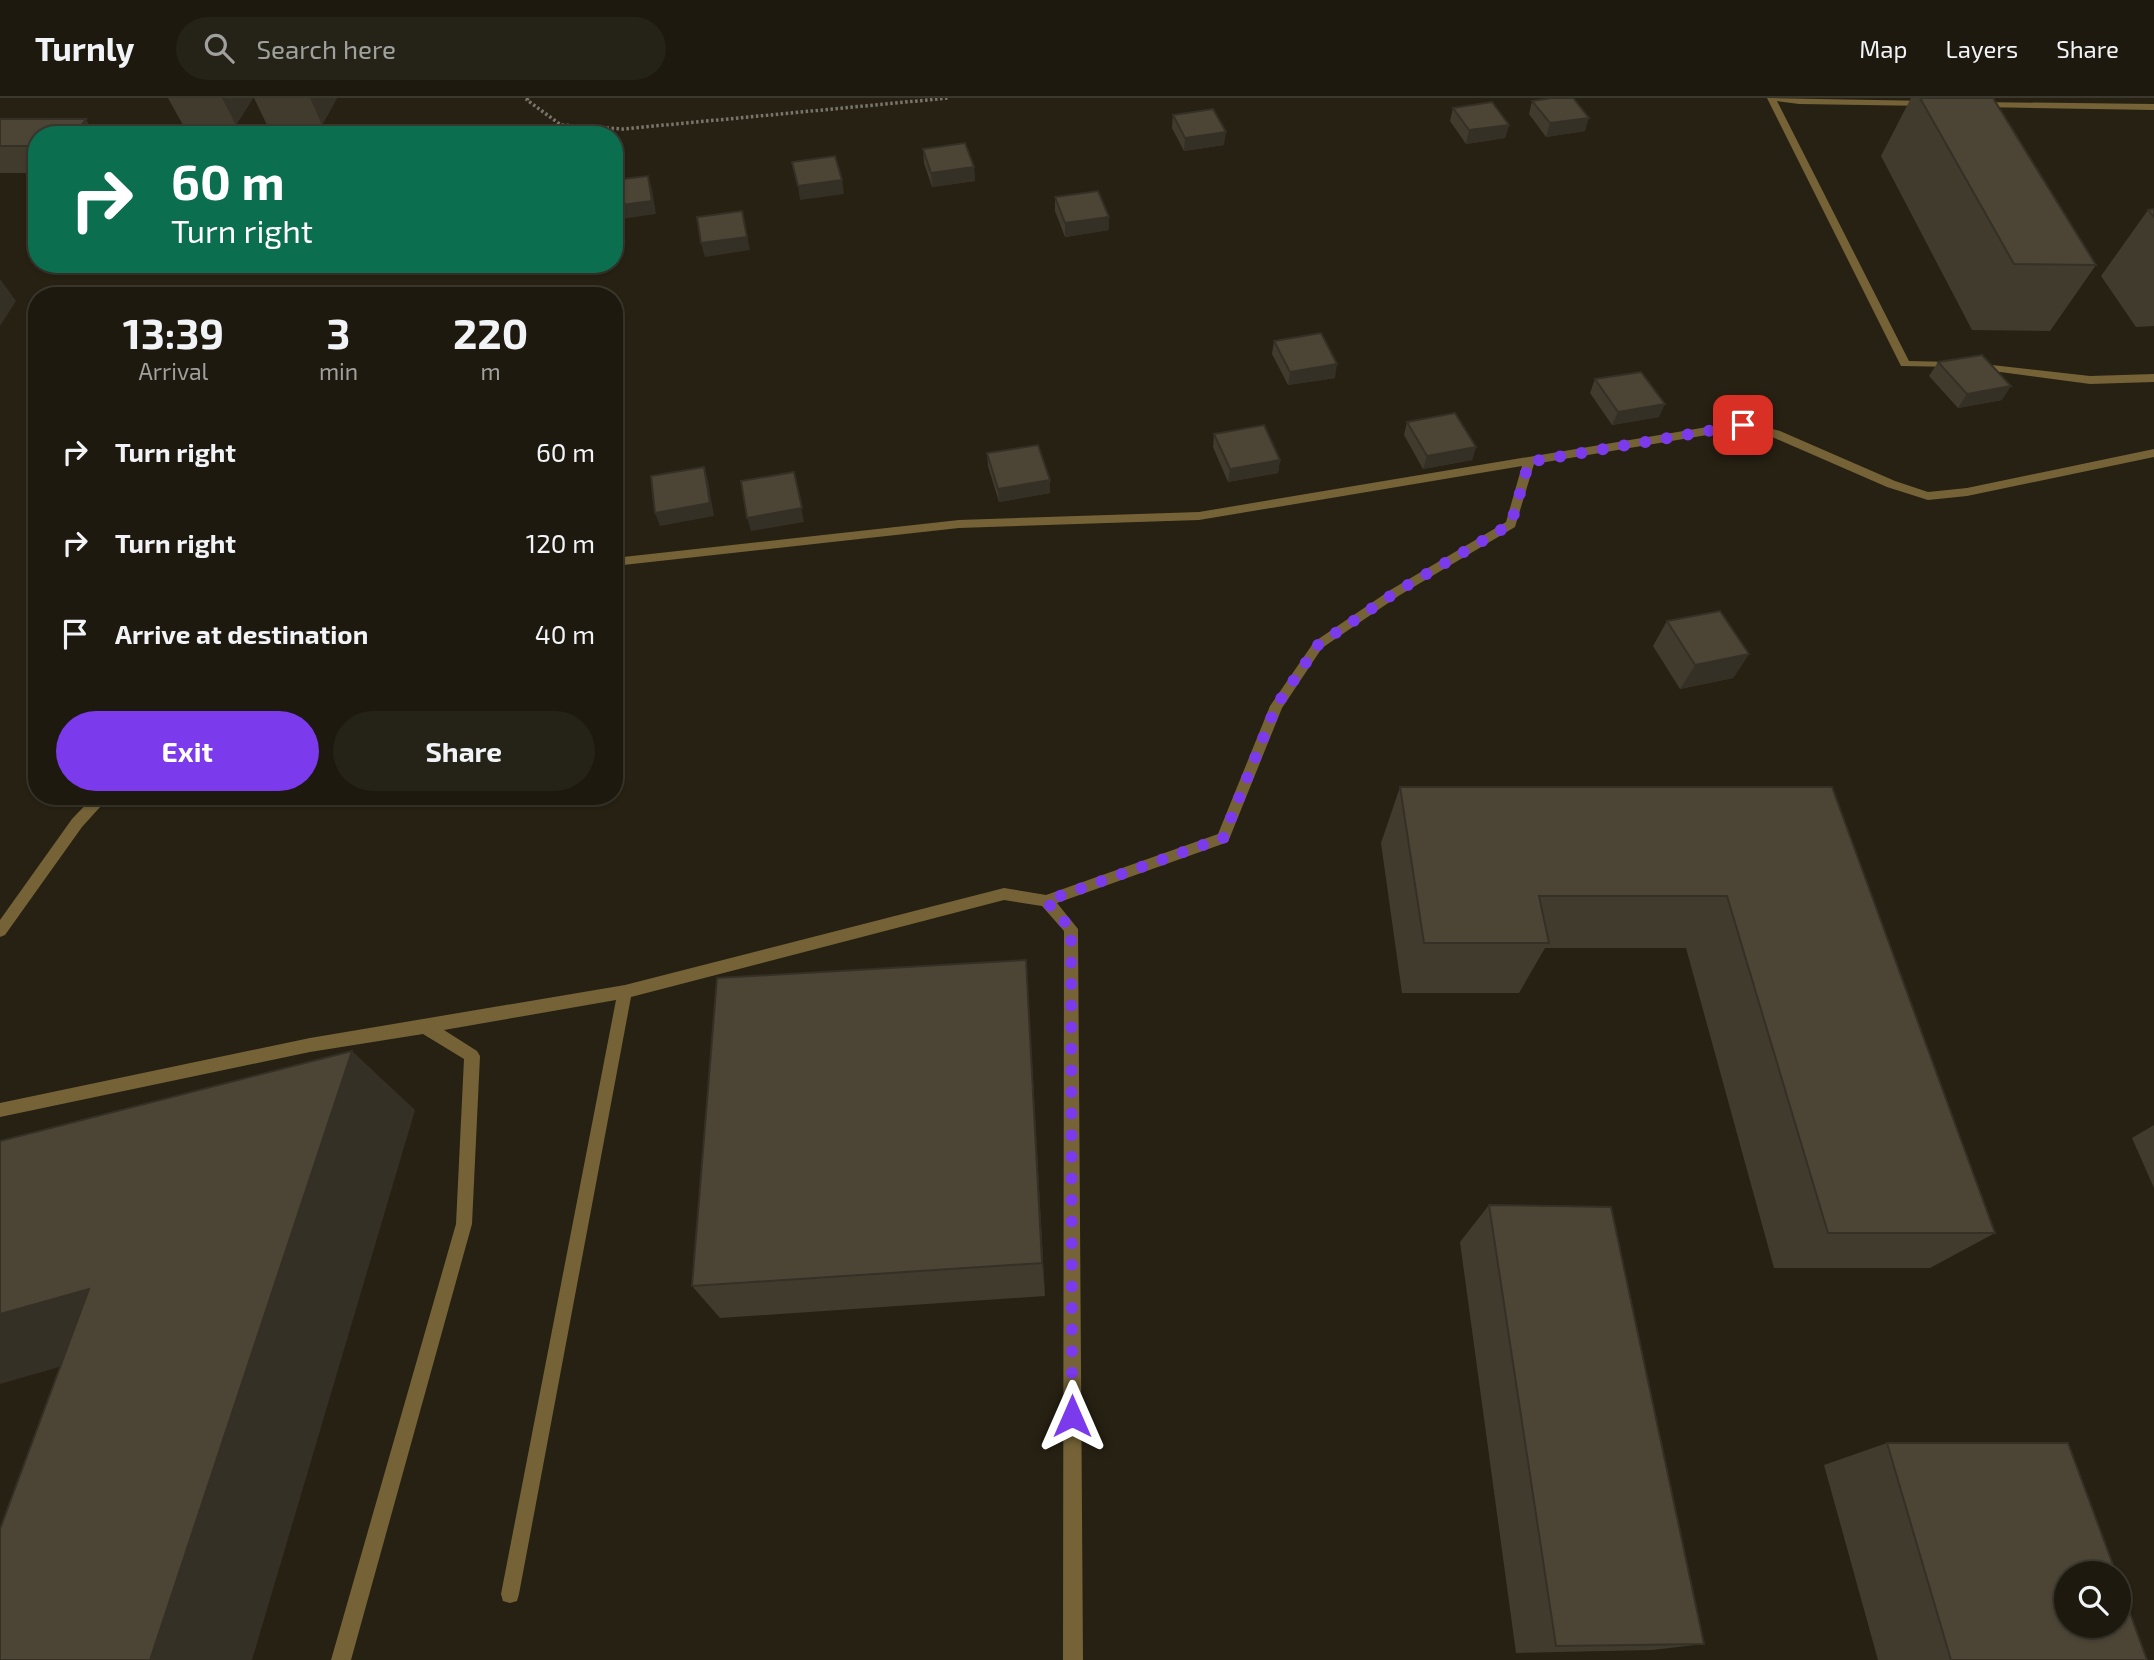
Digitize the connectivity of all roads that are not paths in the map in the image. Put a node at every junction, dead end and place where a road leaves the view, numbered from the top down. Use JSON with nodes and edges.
{"nodes":[{"id":1,"x":1773,"y":98,"type":"edge"},
{"id":2,"x":1935,"y":103,"type":"edge"},
{"id":3,"x":1963,"y":104,"type":"edge"},
{"id":4,"x":2154,"y":107,"type":"edge"},
{"id":5,"x":2154,"y":378,"type":"edge"},
{"id":6,"x":2154,"y":453,"type":"edge"},
{"id":7,"x":1529,"y":462,"type":"junction"},
{"id":8,"x":623,"y":561,"type":"edge"},
{"id":9,"x":94,"y":805,"type":"edge"},
{"id":10,"x":1046,"y":901,"type":"junction"},
{"id":11,"x":0,"y":931,"type":"edge"},
{"id":12,"x":625,"y":992,"type":"junction"},
{"id":13,"x":425,"y":1027,"type":"junction"},
{"id":14,"x":0,"y":1110,"type":"edge"},
{"id":15,"x":510,"y":1594,"type":"dead end"},
{"id":16,"x":341,"y":1660,"type":"edge"},
{"id":17,"x":1073,"y":1660,"type":"edge"}],
"edges":[{"from":1,"to":2,"type":"lane"},
{"from":1,"to":5,"type":"lane"},
{"from":3,"to":4,"type":"lane"},
{"from":6,"to":7,"type":"lane"},
{"from":7,"to":8,"type":"lane"},
{"from":7,"to":10,"type":"lane"},
{"from":9,"to":11,"type":"lane"},
{"from":10,"to":12,"type":"lane"},
{"from":10,"to":17,"type":"lane"},
{"from":12,"to":13,"type":"lane"},
{"from":12,"to":15,"type":"lane"},
{"from":13,"to":14,"type":"lane"},
{"from":13,"to":16,"type":"lane"}]}
